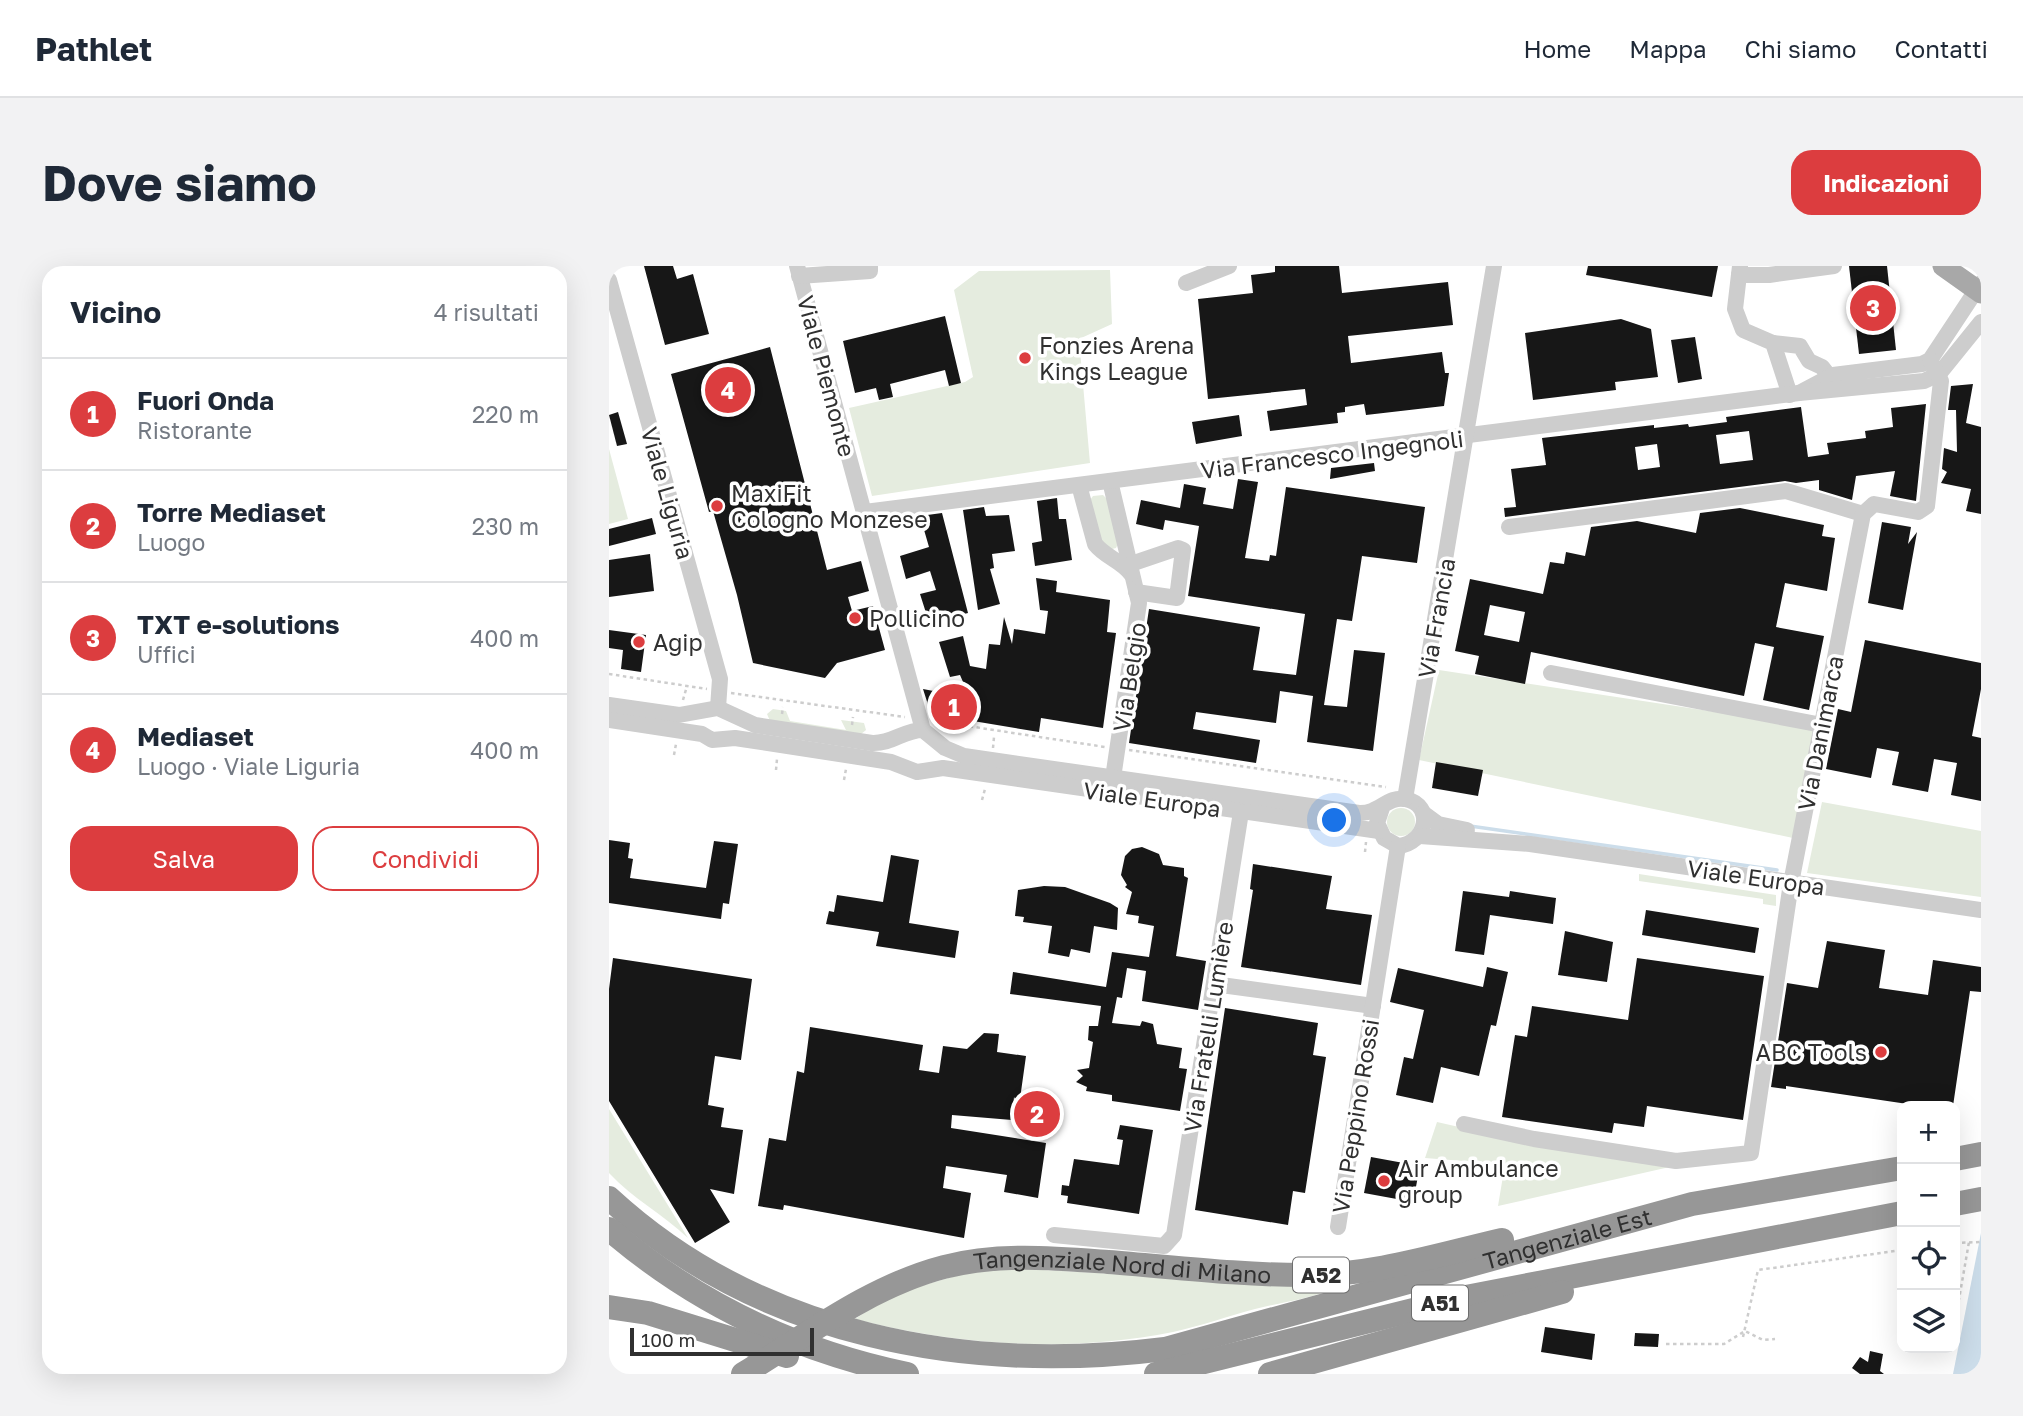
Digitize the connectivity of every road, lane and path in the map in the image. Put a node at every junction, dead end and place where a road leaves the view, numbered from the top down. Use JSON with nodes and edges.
{"nodes":[{"id":1,"x":870,"y":266,"type":"edge"},
{"id":2,"x":1229,"y":266,"type":"edge"},
{"id":3,"x":1494,"y":266,"type":"edge"},
{"id":4,"x":1833,"y":266,"type":"edge"},
{"id":5,"x":1943,"y":266,"type":"edge"},
{"id":6,"x":798,"y":271,"type":"edge"},
{"id":7,"x":1739,"y":271,"type":"edge"},
{"id":8,"x":609,"y":280,"type":"edge"},
{"id":9,"x":1186,"y":283,"type":"dead end"},
{"id":10,"x":1980,"y":289,"type":"edge"},
{"id":11,"x":614,"y":319,"type":"edge"},
{"id":12,"x":1981,"y":322,"type":"edge"},
{"id":13,"x":1773,"y":343,"type":"junction"},
{"id":14,"x":1930,"y":359,"type":"junction"},
{"id":15,"x":1939,"y":374,"type":"junction"},
{"id":16,"x":1829,"y":376,"type":"junction"},
{"id":17,"x":1794,"y":394,"type":"junction"},
{"id":18,"x":1466,"y":437,"type":"junction"},
{"id":19,"x":1111,"y":481,"type":"junction"},
{"id":20,"x":1079,"y":485,"type":"junction"},
{"id":21,"x":865,"y":512,"type":"junction"},
{"id":22,"x":1863,"y":514,"type":"junction"},
{"id":23,"x":1509,"y":527,"type":"dead end"},
{"id":24,"x":1132,"y":581,"type":"junction"},
{"id":25,"x":1551,"y":673,"type":"dead end"},
{"id":26,"x":609,"y":674,"type":"edge"},
{"id":27,"x":609,"y":705,"type":"edge"},
{"id":28,"x":718,"y":706,"type":"junction"},
{"id":29,"x":609,"y":720,"type":"edge"},
{"id":30,"x":923,"y":725,"type":"junction"},
{"id":31,"x":1822,"y":725,"type":"junction"},
{"id":32,"x":702,"y":734,"type":"junction"},
{"id":33,"x":902,"y":735,"type":"junction"},
{"id":34,"x":721,"y":738,"type":"junction"},
{"id":35,"x":937,"y":743,"type":"junction"},
{"id":36,"x":1118,"y":749,"type":"junction"},
{"id":37,"x":901,"y":764,"type":"junction"},
{"id":38,"x":925,"y":770,"type":"junction"},
{"id":39,"x":1113,"y":778,"type":"junction"},
{"id":40,"x":1406,"y":795,"type":"junction"},
{"id":41,"x":1382,"y":808,"type":"junction"},
{"id":42,"x":1241,"y":811,"type":"junction"},
{"id":43,"x":1423,"y":813,"type":"junction"},
{"id":44,"x":1379,"y":831,"type":"junction"},
{"id":45,"x":1420,"y":836,"type":"junction"},
{"id":46,"x":1530,"y":844,"type":"junction"},
{"id":47,"x":1398,"y":846,"type":"junction"},
{"id":48,"x":1791,"y":883,"type":"junction"},
{"id":49,"x":1981,"y":910,"type":"edge"},
{"id":50,"x":1214,"y":984,"type":"junction"},
{"id":51,"x":1373,"y":1006,"type":"junction"},
{"id":52,"x":1464,"y":1124,"type":"dead end"},
{"id":53,"x":1981,"y":1154,"type":"edge"},
{"id":54,"x":1960,"y":1158,"type":"edge"},
{"id":55,"x":1897,"y":1169,"type":"edge"},
{"id":56,"x":609,"y":1199,"type":"edge"},
{"id":57,"x":1981,"y":1199,"type":"edge"},
{"id":58,"x":1692,"y":1203,"type":"junction"},
{"id":59,"x":1960,"y":1203,"type":"edge"},
{"id":60,"x":1897,"y":1214,"type":"edge"},
{"id":61,"x":1338,"y":1227,"type":"dead end"},
{"id":62,"x":609,"y":1229,"type":"edge"},
{"id":63,"x":1054,"y":1235,"type":"dead end"},
{"id":64,"x":1971,"y":1242,"type":"junction"},
{"id":65,"x":1981,"y":1242,"type":"edge"},
{"id":66,"x":1960,"y":1243,"type":"edge"},
{"id":67,"x":1727,"y":1244,"type":"junction"},
{"id":68,"x":1897,"y":1251,"type":"edge"},
{"id":69,"x":1652,"y":1266,"type":"junction"},
{"id":70,"x":1960,"y":1297,"type":"edge"},
{"id":71,"x":609,"y":1307,"type":"edge"},
{"id":72,"x":1745,"y":1331,"type":"junction"},
{"id":73,"x":1744,"y":1337,"type":"dead end"},
{"id":74,"x":1775,"y":1339,"type":"dead end"},
{"id":75,"x":1666,"y":1344,"type":"dead end"},
{"id":76,"x":743,"y":1374,"type":"edge"},
{"id":77,"x":843,"y":1374,"type":"edge"},
{"id":78,"x":907,"y":1374,"type":"edge"},
{"id":79,"x":1156,"y":1374,"type":"edge"},
{"id":80,"x":1218,"y":1374,"type":"edge"},
{"id":81,"x":1271,"y":1374,"type":"edge"}],
"edges":[{"from":1,"to":6,"type":"street"},
{"from":2,"to":9,"type":"street"},
{"from":3,"to":18,"type":"street","name":"Via Francia"},
{"from":4,"to":7,"type":"street"},
{"from":5,"to":10,"type":"main road"},
{"from":6,"to":21,"type":"street","name":"Viale Piemonte"},
{"from":7,"to":13,"type":"street"},
{"from":8,"to":11,"type":"street","name":"Viale Liguria"},
{"from":10,"to":14,"type":"street"},
{"from":11,"to":28,"type":"street","name":"Viale Liguria"},
{"from":12,"to":15,"type":"street"},
{"from":13,"to":16,"type":"street"},
{"from":13,"to":17,"type":"street"},
{"from":14,"to":15,"type":"street"},
{"from":14,"to":16,"type":"street","name":"Via Francesco Ingegnoli"},
{"from":15,"to":17,"type":"street","name":"Via Francesco Ingegnoli"},
{"from":15,"to":22,"type":"street"},
{"from":16,"to":17,"type":"street","name":"Via Francesco Ingegnoli"},
{"from":17,"to":18,"type":"street","name":"Via Francesco Ingegnoli"},
{"from":18,"to":19,"type":"street","name":"Via Francesco Ingegnoli"},
{"from":18,"to":40,"type":"street","name":"Via Francia"},
{"from":19,"to":20,"type":"street","name":"Via Francesco Ingegnoli"},
{"from":19,"to":24,"type":"street","name":"Via Belgio"},
{"from":20,"to":21,"type":"street","name":"Via Francesco Ingegnoli"},
{"from":20,"to":24,"type":"street"},
{"from":21,"to":30,"type":"street","name":"Viale Piemonte"},
{"from":22,"to":23,"type":"street"},
{"from":22,"to":31,"type":"street","name":"Via Danimarca"},
{"from":24,"to":36,"type":"street","name":"Via Belgio"},
{"from":25,"to":31,"type":"street"},
{"from":26,"to":28,"type":"path"},
{"from":27,"to":28,"type":"street"},
{"from":28,"to":30,"type":"path"},
{"from":28,"to":32,"type":"street"},
{"from":28,"to":33,"type":"street"},
{"from":28,"to":34,"type":"street"},
{"from":29,"to":32,"type":"street","name":"Viale Europa"},
{"from":30,"to":33,"type":"street"},
{"from":30,"to":35,"type":"street","name":"Viale Europa"},
{"from":30,"to":36,"type":"path"},
{"from":31,"to":48,"type":"street","name":"Via Danimarca"},
{"from":32,"to":34,"type":"street","name":"Viale Europa"},
{"from":33,"to":37,"type":"street"},
{"from":34,"to":37,"type":"street","name":"Viale Europa"},
{"from":35,"to":38,"type":"street"},
{"from":35,"to":39,"type":"street","name":"Viale Europa"},
{"from":36,"to":39,"type":"street","name":"Via Belgio"},
{"from":36,"to":40,"type":"path"},
{"from":37,"to":38,"type":"street","name":"Viale Europa"},
{"from":38,"to":42,"type":"street","name":"Viale Europa"},
{"from":39,"to":41,"type":"street","name":"Viale Europa"},
{"from":40,"to":41,"type":"street","name":"Viale Europa"},
{"from":40,"to":43,"type":"street","name":"Viale Europa"},
{"from":41,"to":44,"type":"street"},
{"from":42,"to":44,"type":"street","name":"Viale Europa"},
{"from":42,"to":50,"type":"street","name":"Via Fratelli Lumière"},
{"from":43,"to":45,"type":"street"},
{"from":43,"to":46,"type":"street","name":"Viale Europa"},
{"from":44,"to":47,"type":"street"},
{"from":45,"to":46,"type":"street","name":"Viale Europa"},
{"from":45,"to":47,"type":"street","name":"Viale Europa"},
{"from":46,"to":48,"type":"street","name":"Viale Europa"},
{"from":47,"to":51,"type":"street","name":"Via Peppino Rossi"},
{"from":48,"to":49,"type":"street","name":"Viale Europa"},
{"from":48,"to":52,"type":"street","name":"Via Danimarca"},
{"from":50,"to":51,"type":"street","name":"Via Peppino Rossi"},
{"from":50,"to":63,"type":"street","name":"Via Fratelli Lumière"},
{"from":51,"to":61,"type":"street","name":"Via Peppino Rossi"},
{"from":53,"to":54,"type":"highway"},
{"from":55,"to":58,"type":"highway","name":"Tangenziale Est","number":"A51"},
{"from":56,"to":58,"type":"highway","name":"Tangenziale Est","number":"A51"},
{"from":57,"to":59,"type":"highway"},
{"from":58,"to":76,"type":"highway","name":"Tangenziale Nord di Milano","number":"A52"},
{"from":60,"to":67,"type":"highway","name":"Tangenziale Est","number":"A51"},
{"from":62,"to":78,"type":"highway"},
{"from":64,"to":65,"type":"path"},
{"from":64,"to":66,"type":"path"},
{"from":64,"to":70,"type":"path"},
{"from":67,"to":69,"type":"highway"},
{"from":67,"to":79,"type":"highway","name":"Tangenziale Est","number":"A51"},
{"from":68,"to":72,"type":"path"},
{"from":69,"to":80,"type":"highway"},
{"from":69,"to":81,"type":"highway"},
{"from":71,"to":77,"type":"highway"},
{"from":72,"to":73,"type":"path"},
{"from":72,"to":74,"type":"path"},
{"from":72,"to":75,"type":"path"}]}
